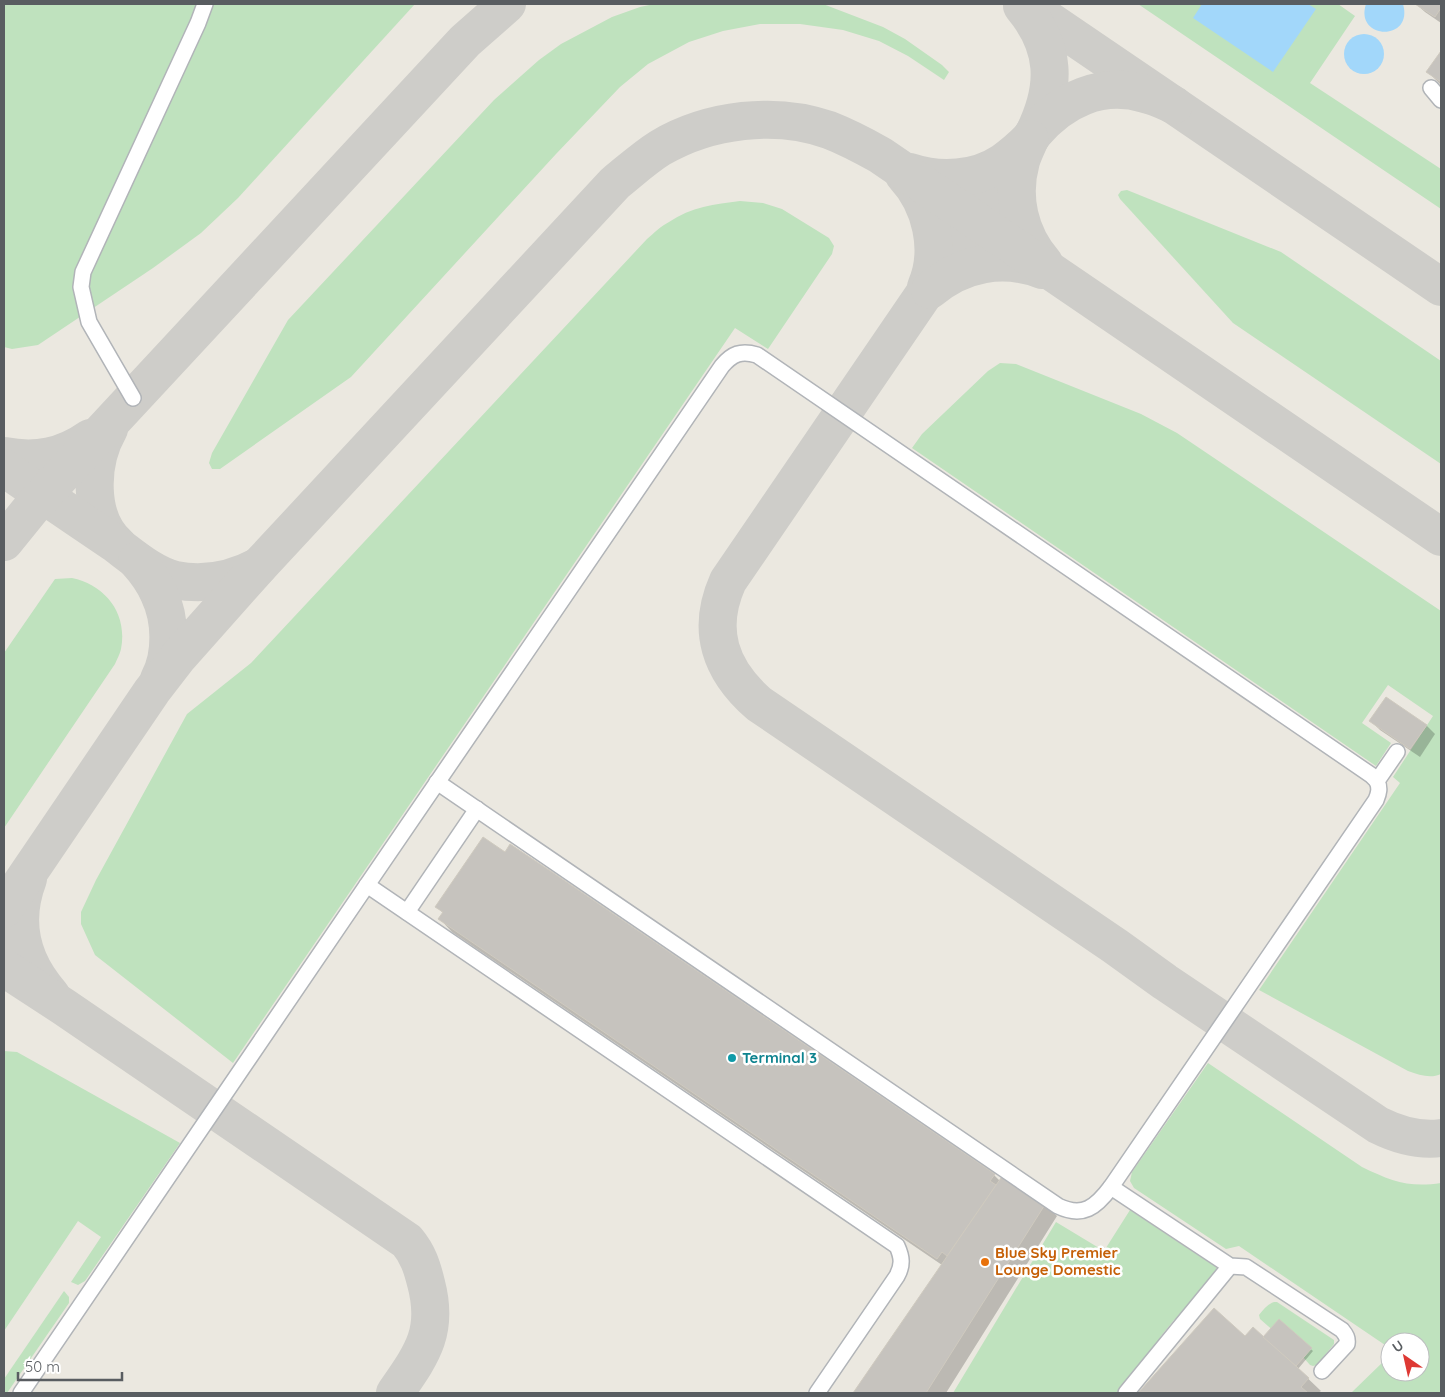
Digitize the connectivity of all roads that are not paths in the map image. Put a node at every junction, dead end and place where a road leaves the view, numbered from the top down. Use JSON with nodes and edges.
{"nodes":[{"id":1,"x":205,"y":4,"type":"edge"},
{"id":2,"x":1431,"y":88,"type":"dead end"},
{"id":3,"x":1441,"y":100,"type":"edge"},
{"id":4,"x":133,"y":398,"type":"dead end"},
{"id":5,"x":1397,"y":752,"type":"dead end"},
{"id":6,"x":1376,"y":781,"type":"junction"},
{"id":7,"x":437,"y":782,"type":"junction"},
{"id":8,"x":477,"y":809,"type":"junction"},
{"id":9,"x":367,"y":885,"type":"junction"},
{"id":10,"x":407,"y":912,"type":"junction"},
{"id":11,"x":1111,"y":1187,"type":"junction"},
{"id":12,"x":1230,"y":1266,"type":"junction"},
{"id":13,"x":1322,"y":1372,"type":"dead end"},
{"id":14,"x":21,"y":1393,"type":"edge"},
{"id":15,"x":817,"y":1393,"type":"edge"},
{"id":16,"x":1126,"y":1393,"type":"edge"}],
"edges":[{"from":1,"to":4,"type":"lane"},
{"from":2,"to":3,"type":"lane"},
{"from":5,"to":6,"type":"lane"},
{"from":6,"to":7,"type":"lane"},
{"from":6,"to":11,"type":"lane"},
{"from":7,"to":8,"type":"lane"},
{"from":7,"to":9,"type":"lane"},
{"from":8,"to":10,"type":"lane"},
{"from":8,"to":11,"type":"lane"},
{"from":9,"to":10,"type":"lane"},
{"from":9,"to":14,"type":"lane"},
{"from":10,"to":15,"type":"lane"},
{"from":11,"to":12,"type":"lane"},
{"from":12,"to":13,"type":"lane"},
{"from":12,"to":16,"type":"lane"}]}
